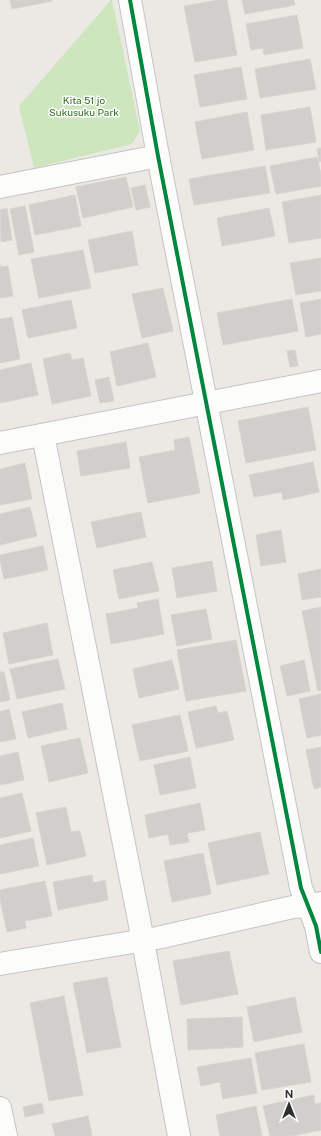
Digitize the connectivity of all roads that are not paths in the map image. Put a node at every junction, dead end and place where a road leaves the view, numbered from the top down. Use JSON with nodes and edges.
{"nodes":[{"id":1,"x":130,"y":0,"type":"edge"},
{"id":2,"x":158,"y":156,"type":"junction"},
{"id":3,"x":0,"y":187,"type":"edge"},
{"id":4,"x":321,"y":381,"type":"edge"},
{"id":5,"x":206,"y":402,"type":"junction"},
{"id":6,"x":43,"y":435,"type":"junction"},
{"id":7,"x":0,"y":443,"type":"edge"},
{"id":8,"x":315,"y":904,"type":"edge"},
{"id":9,"x":143,"y":940,"type":"junction"},
{"id":10,"x":321,"y":952,"type":"edge"},
{"id":11,"x":0,"y":964,"type":"edge"},
{"id":12,"x":0,"y":1108,"type":"edge"},
{"id":13,"x":6,"y":1136,"type":"edge"},
{"id":14,"x":179,"y":1136,"type":"edge"}],
"edges":[{"from":1,"to":2,"type":"street"},
{"from":2,"to":3,"type":"street"},
{"from":2,"to":5,"type":"street"},
{"from":4,"to":5,"type":"street"},
{"from":5,"to":6,"type":"street"},
{"from":5,"to":8,"type":"street"},
{"from":6,"to":7,"type":"street"},
{"from":6,"to":9,"type":"street"},
{"from":8,"to":9,"type":"street"},
{"from":8,"to":10,"type":"street"},
{"from":9,"to":11,"type":"street"},
{"from":9,"to":14,"type":"street"},
{"from":12,"to":13,"type":"street"}]}
